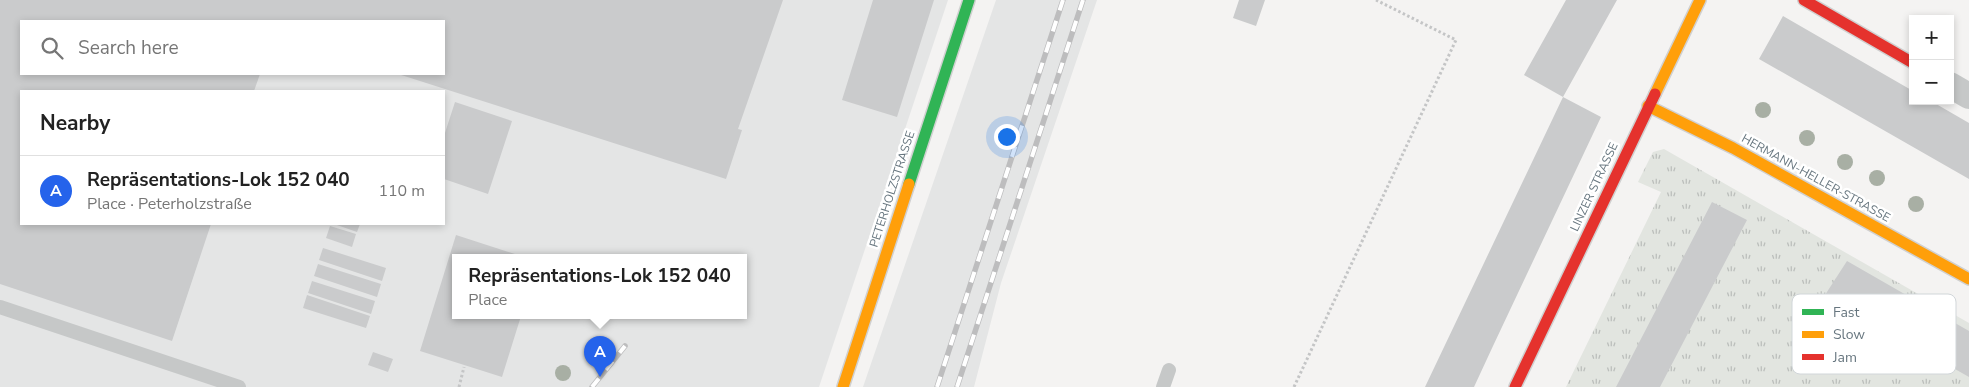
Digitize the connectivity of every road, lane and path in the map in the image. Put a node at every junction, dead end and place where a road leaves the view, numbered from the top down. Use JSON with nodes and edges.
{"nodes":[{"id":1,"x":969,"y":0,"type":"edge"},
{"id":2,"x":1376,"y":0,"type":"edge"},
{"id":3,"x":1700,"y":0,"type":"edge"},
{"id":4,"x":1804,"y":0,"type":"edge"},
{"id":5,"x":1909,"y":61,"type":"edge"},
{"id":6,"x":1954,"y":87,"type":"edge"},
{"id":7,"x":1969,"y":96,"type":"edge"},
{"id":8,"x":1648,"y":106,"type":"junction"},
{"id":9,"x":1967,"y":274,"type":"edge"},
{"id":10,"x":0,"y":307,"type":"edge"},
{"id":11,"x":464,"y":368,"type":"dead end"},
{"id":12,"x":1168,"y":370,"type":"dead end"},
{"id":13,"x":239,"y":387,"type":"edge"},
{"id":14,"x":459,"y":387,"type":"edge"},
{"id":15,"x":842,"y":387,"type":"edge"},
{"id":16,"x":1163,"y":387,"type":"edge"},
{"id":17,"x":1294,"y":387,"type":"edge"},
{"id":18,"x":1514,"y":387,"type":"edge"}],
"edges":[{"from":1,"to":15,"type":"street","name":"PETERHOLZSTRASSE"},
{"from":2,"to":17,"type":"path"},
{"from":3,"to":8,"type":"street","name":"LINZER STRASSE"},
{"from":4,"to":5,"type":"street"},
{"from":6,"to":7,"type":"street"},
{"from":8,"to":9,"type":"street","name":"HERMANN-HELLER-STRASSE"},
{"from":8,"to":18,"type":"street","name":"LINZER STRASSE"},
{"from":10,"to":13,"type":"lane"},
{"from":11,"to":14,"type":"path"},
{"from":12,"to":16,"type":"lane"}]}
